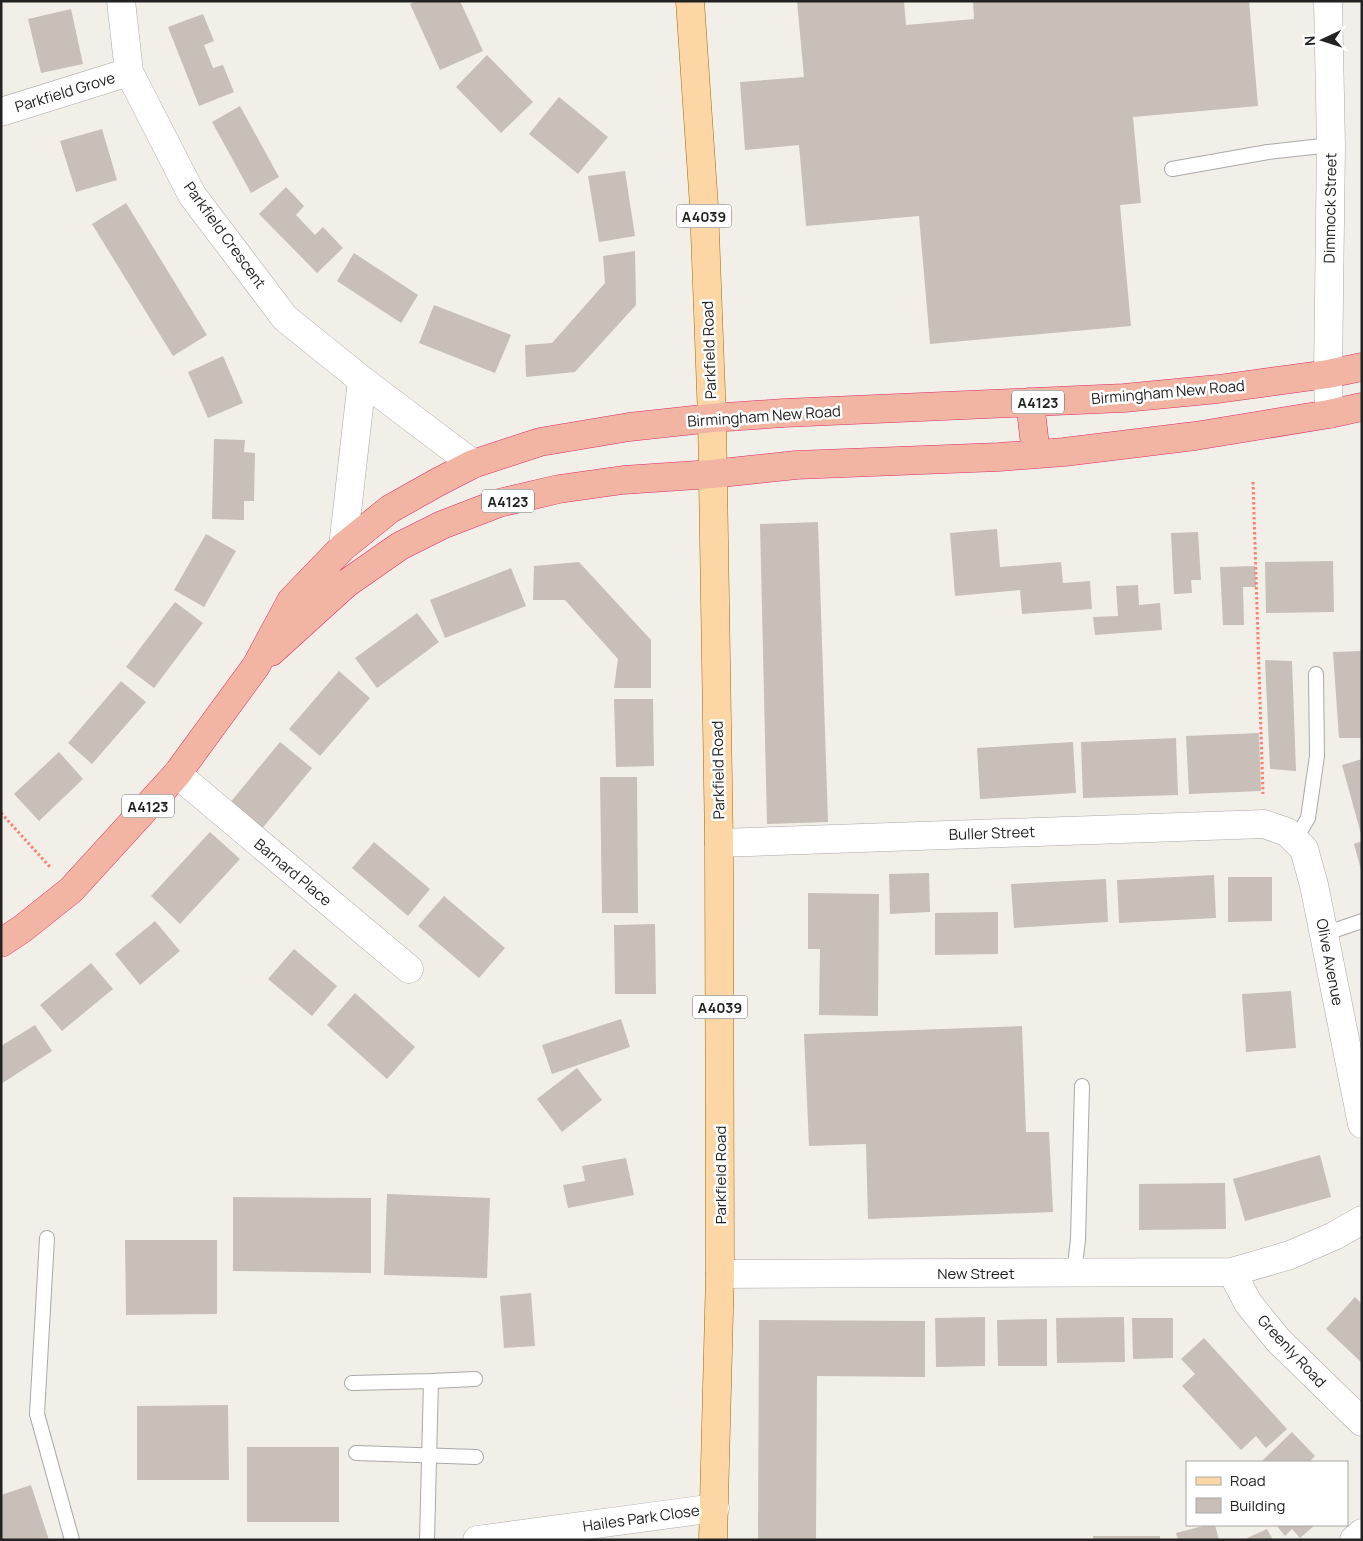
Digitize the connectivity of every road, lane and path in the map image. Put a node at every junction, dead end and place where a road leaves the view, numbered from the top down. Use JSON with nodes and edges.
{"nodes":[{"id":1,"x":121,"y":1,"type":"edge"},
{"id":2,"x":690,"y":1,"type":"edge"},
{"id":3,"x":1328,"y":1,"type":"edge"},
{"id":4,"x":129,"y":72,"type":"junction"},
{"id":5,"x":1,"y":112,"type":"edge"},
{"id":6,"x":1331,"y":145,"type":"junction"},
{"id":7,"x":1172,"y":169,"type":"dead end"},
{"id":8,"x":1362,"y":367,"type":"edge"},
{"id":9,"x":1328,"y":374,"type":"junction"},
{"id":10,"x":362,"y":380,"type":"junction"},
{"id":11,"x":1030,"y":402,"type":"junction"},
{"id":12,"x":1362,"y":407,"type":"edge"},
{"id":13,"x":1329,"y":414,"type":"junction"},
{"id":14,"x":712,"y":418,"type":"junction"},
{"id":15,"x":1036,"y":454,"type":"junction"},
{"id":16,"x":473,"y":464,"type":"junction"},
{"id":17,"x":712,"y":474,"type":"junction"},
{"id":18,"x":1253,"y":482,"type":"dead end"},
{"id":19,"x":343,"y":547,"type":"junction"},
{"id":20,"x":256,"y":666,"type":"junction"},
{"id":21,"x":1316,"y":674,"type":"dead end"},
{"id":22,"x":177,"y":774,"type":"junction"},
{"id":23,"x":1,"y":813,"type":"edge"},
{"id":24,"x":1264,"y":824,"type":"junction"},
{"id":25,"x":1295,"y":840,"type":"junction"},
{"id":26,"x":720,"y":842,"type":"junction"},
{"id":27,"x":71,"y":890,"type":"junction"},
{"id":28,"x":1362,"y":921,"type":"edge"},
{"id":29,"x":1324,"y":934,"type":"junction"},
{"id":30,"x":1,"y":943,"type":"edge"},
{"id":31,"x":409,"y":969,"type":"dead end"},
{"id":32,"x":1082,"y":1086,"type":"dead end"},
{"id":33,"x":1362,"y":1124,"type":"edge"},
{"id":34,"x":1362,"y":1220,"type":"edge"},
{"id":35,"x":47,"y":1238,"type":"dead end"},
{"id":36,"x":1074,"y":1272,"type":"junction"},
{"id":37,"x":1232,"y":1272,"type":"junction"},
{"id":38,"x":720,"y":1274,"type":"junction"},
{"id":39,"x":475,"y":1379,"type":"dead end"},
{"id":40,"x":431,"y":1381,"type":"junction"},
{"id":41,"x":352,"y":1383,"type":"dead end"},
{"id":42,"x":1362,"y":1422,"type":"edge"},
{"id":43,"x":356,"y":1453,"type":"dead end"},
{"id":44,"x":429,"y":1456,"type":"junction"},
{"id":45,"x":476,"y":1457,"type":"dead end"},
{"id":46,"x":715,"y":1508,"type":"junction"},
{"id":47,"x":1362,"y":1533,"type":"edge"},
{"id":48,"x":72,"y":1540,"type":"edge"},
{"id":49,"x":427,"y":1540,"type":"edge"},
{"id":50,"x":477,"y":1540,"type":"edge"},
{"id":51,"x":714,"y":1540,"type":"edge"},
{"id":52,"x":1354,"y":1540,"type":"edge"}],
"edges":[{"from":1,"to":4,"type":"street","name":"Parkfield Crescent"},
{"from":2,"to":14,"type":"main road","name":"Parkfield Road","number":"A4039"},
{"from":3,"to":6,"type":"street","name":"Dimmock Street"},
{"from":4,"to":5,"type":"street","name":"Parkfield Grove"},
{"from":4,"to":10,"type":"street","name":"Parkfield Crescent"},
{"from":6,"to":7,"type":"lane"},
{"from":6,"to":9,"type":"street","name":"Dimmock Street"},
{"from":8,"to":9,"type":"highway","name":"Birmingham New Road","number":"A4123"},
{"from":9,"to":11,"type":"highway","name":"Birmingham New Road","number":"A4123"},
{"from":9,"to":13,"type":"street","name":"Dimmock Street"},
{"from":10,"to":16,"type":"street","name":"Parkfield Crescent"},
{"from":10,"to":19,"type":"street"},
{"from":11,"to":14,"type":"highway","name":"Birmingham New Road","number":"A4123"},
{"from":11,"to":15,"type":"highway"},
{"from":12,"to":13,"type":"highway","name":"Birmingham New Road","number":"A4123"},
{"from":13,"to":15,"type":"highway","name":"Birmingham New Road","number":"A4123"},
{"from":14,"to":16,"type":"highway","name":"Birmingham New Road","number":"A4123"},
{"from":14,"to":17,"type":"main road","name":"Parkfield Road","number":"A4039"},
{"from":15,"to":17,"type":"highway","name":"Birmingham New Road","number":"A4123"},
{"from":16,"to":19,"type":"highway","name":"Birmingham New Road","number":"A4123"},
{"from":17,"to":20,"type":"highway","name":"Birmingham New Road","number":"A4123"},
{"from":17,"to":26,"type":"main road","name":"Parkfield Road","number":"A4039"},
{"from":18,"to":24,"type":"path"},
{"from":19,"to":20,"type":"highway","name":"Birmingham New Road","number":"A4123"},
{"from":20,"to":22,"type":"highway","name":"Birmingham New Road","number":"A4123"},
{"from":21,"to":25,"type":"lane"},
{"from":22,"to":27,"type":"highway","name":"Birmingham New Road","number":"A4123"},
{"from":22,"to":31,"type":"street","name":"Barnard Place"},
{"from":23,"to":27,"type":"path"},
{"from":24,"to":25,"type":"street","name":"Olive Avenue"},
{"from":24,"to":26,"type":"street","name":"Buller Street"},
{"from":25,"to":29,"type":"street","name":"Olive Avenue"},
{"from":26,"to":38,"type":"main road","name":"Parkfield Road","number":"A4039"},
{"from":27,"to":30,"type":"highway","name":"Birmingham New Road","number":"A4123"},
{"from":28,"to":29,"type":"lane"},
{"from":29,"to":33,"type":"street","name":"Olive Avenue"},
{"from":32,"to":36,"type":"lane"},
{"from":34,"to":37,"type":"street","name":"New Street"},
{"from":35,"to":48,"type":"lane"},
{"from":36,"to":37,"type":"street","name":"New Street"},
{"from":36,"to":38,"type":"street","name":"New Street"},
{"from":37,"to":42,"type":"street","name":"Greenly Road"},
{"from":38,"to":46,"type":"main road","name":"Parkfield Road","number":"A4039"},
{"from":39,"to":40,"type":"lane"},
{"from":40,"to":41,"type":"lane"},
{"from":40,"to":44,"type":"lane"},
{"from":43,"to":44,"type":"lane"},
{"from":44,"to":45,"type":"lane"},
{"from":44,"to":49,"type":"lane"},
{"from":46,"to":50,"type":"street","name":"Hailes Park Close"},
{"from":46,"to":51,"type":"main road","name":"Parkfield Road","number":"A4039"},
{"from":47,"to":52,"type":"street"}]}
